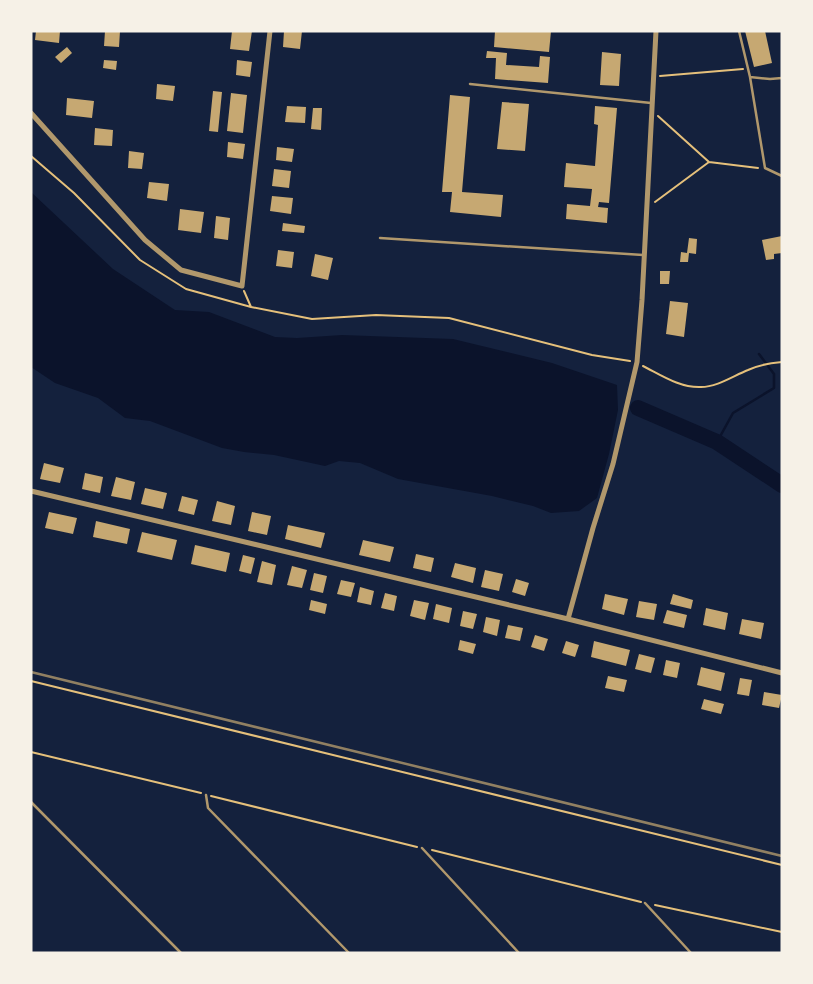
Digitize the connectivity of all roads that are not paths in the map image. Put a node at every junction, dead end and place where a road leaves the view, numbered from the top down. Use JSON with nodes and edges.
{"nodes":[{"id":1,"x":270,"y":31,"type":"edge"},
{"id":2,"x":656,"y":31,"type":"edge"},
{"id":3,"x":739,"y":31,"type":"edge"},
{"id":4,"x":750,"y":77,"type":"junction"},
{"id":5,"x":782,"y":78,"type":"edge"},
{"id":6,"x":470,"y":84,"type":"dead end"},
{"id":7,"x":652,"y":102,"type":"junction"},
{"id":8,"x":31,"y":113,"type":"edge"},
{"id":9,"x":782,"y":176,"type":"edge"},
{"id":10,"x":380,"y":238,"type":"dead end"},
{"id":11,"x":645,"y":256,"type":"junction"},
{"id":12,"x":31,"y":491,"type":"edge"},
{"id":13,"x":568,"y":618,"type":"junction"},
{"id":14,"x":782,"y":673,"type":"edge"},
{"id":15,"x":206,"y":795,"type":"road end"},
{"id":16,"x":31,"y":802,"type":"edge"},
{"id":17,"x":422,"y":848,"type":"road end"},
{"id":18,"x":645,"y":903,"type":"road end"},
{"id":19,"x":181,"y":953,"type":"edge"},
{"id":20,"x":349,"y":953,"type":"edge"},
{"id":21,"x":520,"y":953,"type":"edge"},
{"id":22,"x":692,"y":953,"type":"edge"}],
"edges":[{"from":1,"to":8,"type":"street"},
{"from":2,"to":7,"type":"street"},
{"from":3,"to":4,"type":"lane"},
{"from":4,"to":5,"type":"lane"},
{"from":4,"to":9,"type":"lane"},
{"from":6,"to":7,"type":"lane"},
{"from":7,"to":11,"type":"street"},
{"from":10,"to":11,"type":"lane"},
{"from":11,"to":13,"type":"street"},
{"from":12,"to":13,"type":"street"},
{"from":13,"to":14,"type":"street"},
{"from":15,"to":20,"type":"lane"},
{"from":16,"to":19,"type":"lane"},
{"from":17,"to":21,"type":"lane"},
{"from":18,"to":22,"type":"lane"}]}
